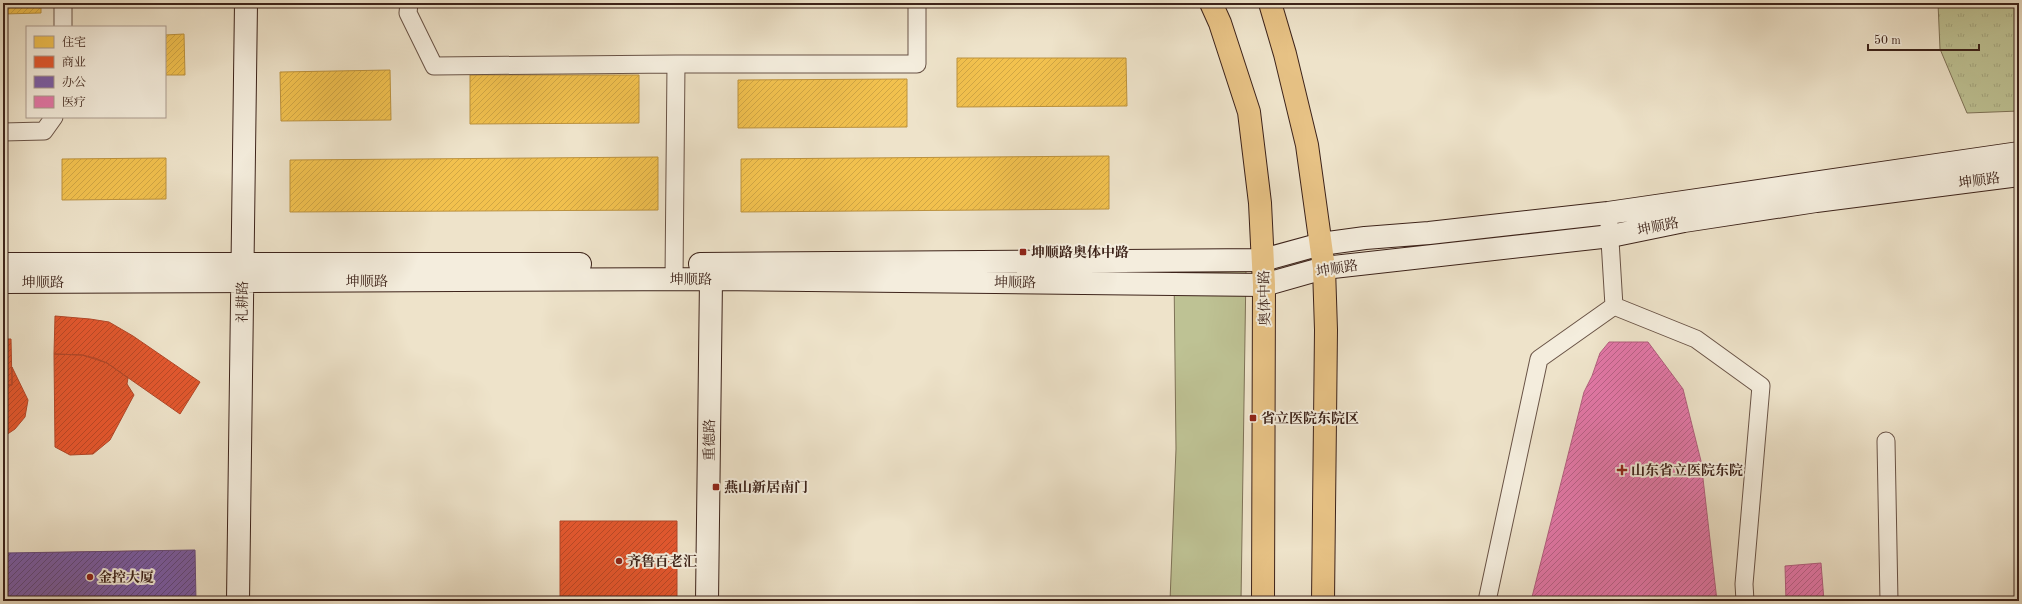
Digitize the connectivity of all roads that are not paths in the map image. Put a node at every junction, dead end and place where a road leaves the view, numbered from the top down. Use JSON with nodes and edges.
{"nodes":[{"id":1,"x":63,"y":3,"type":"edge"},
{"id":2,"x":246,"y":3,"type":"edge"},
{"id":3,"x":408,"y":3,"type":"edge"},
{"id":4,"x":917,"y":3,"type":"edge"},
{"id":5,"x":1211,"y":3,"type":"edge"},
{"id":6,"x":1270,"y":3,"type":"edge"},
{"id":7,"x":64,"y":26,"type":"edge"},
{"id":8,"x":676,"y":64,"type":"junction"},
{"id":9,"x":53,"y":118,"type":"edge"},
{"id":10,"x":3,"y":132,"type":"edge"},
{"id":11,"x":2019,"y":154,"type":"edge"},
{"id":12,"x":2019,"y":175,"type":"edge"},
{"id":13,"x":1608,"y":213,"type":"junction"},
{"id":14,"x":1610,"y":236,"type":"junction"},
{"id":15,"x":1321,"y":244,"type":"junction"},
{"id":16,"x":1263,"y":260,"type":"junction"},
{"id":17,"x":3,"y":264,"type":"edge"},
{"id":18,"x":1324,"y":268,"type":"junction"},
{"id":19,"x":674,"y":271,"type":"junction"},
{"id":20,"x":243,"y":273,"type":"junction"},
{"id":21,"x":711,"y":279,"type":"junction"},
{"id":22,"x":3,"y":282,"type":"edge"},
{"id":23,"x":1264,"y":285,"type":"junction"},
{"id":24,"x":1614,"y":306,"type":"junction"},
{"id":25,"x":1886,"y":441,"type":"dead end"},
{"id":26,"x":238,"y":601,"type":"edge"},
{"id":27,"x":707,"y":601,"type":"edge"},
{"id":28,"x":1263,"y":601,"type":"edge"},
{"id":29,"x":1323,"y":601,"type":"edge"},
{"id":30,"x":1487,"y":601,"type":"edge"},
{"id":31,"x":1745,"y":601,"type":"edge"},
{"id":32,"x":1889,"y":601,"type":"edge"}],
"edges":[{"from":1,"to":7,"type":"street"},
{"from":2,"to":20,"type":"street","name":"礼耕路"},
{"from":3,"to":8,"type":"street"},
{"from":4,"to":8,"type":"street"},
{"from":5,"to":16,"type":"main road","name":"奥体中路"},
{"from":6,"to":15,"type":"main road"},
{"from":8,"to":19,"type":"street"},
{"from":9,"to":10,"type":"street"},
{"from":11,"to":13,"type":"street","name":"坤顺路"},
{"from":12,"to":14,"type":"street","name":"坤顺路"},
{"from":13,"to":14,"type":"street"},
{"from":13,"to":15,"type":"street","name":"坤顺路"},
{"from":14,"to":18,"type":"street","name":"坤顺路"},
{"from":14,"to":24,"type":"street"},
{"from":15,"to":16,"type":"street","name":"坤顺路"},
{"from":15,"to":18,"type":"main road"},
{"from":16,"to":19,"type":"street","name":"坤顺路"},
{"from":16,"to":23,"type":"main road","name":"奥体中路"},
{"from":17,"to":20,"type":"street","name":"坤顺路"},
{"from":18,"to":23,"type":"street","name":"坤顺路"},
{"from":18,"to":29,"type":"main road"},
{"from":19,"to":20,"type":"street","name":"坤顺路"},
{"from":19,"to":21,"type":"street","name":"坤顺路"},
{"from":20,"to":22,"type":"street","name":"坤顺路"},
{"from":20,"to":26,"type":"street","name":"礼耕路"},
{"from":21,"to":23,"type":"street","name":"坤顺路"},
{"from":21,"to":27,"type":"street","name":"重德路"},
{"from":23,"to":28,"type":"main road","name":"奥体中路"},
{"from":24,"to":30,"type":"street"},
{"from":24,"to":31,"type":"street"},
{"from":25,"to":32,"type":"street"}]}
